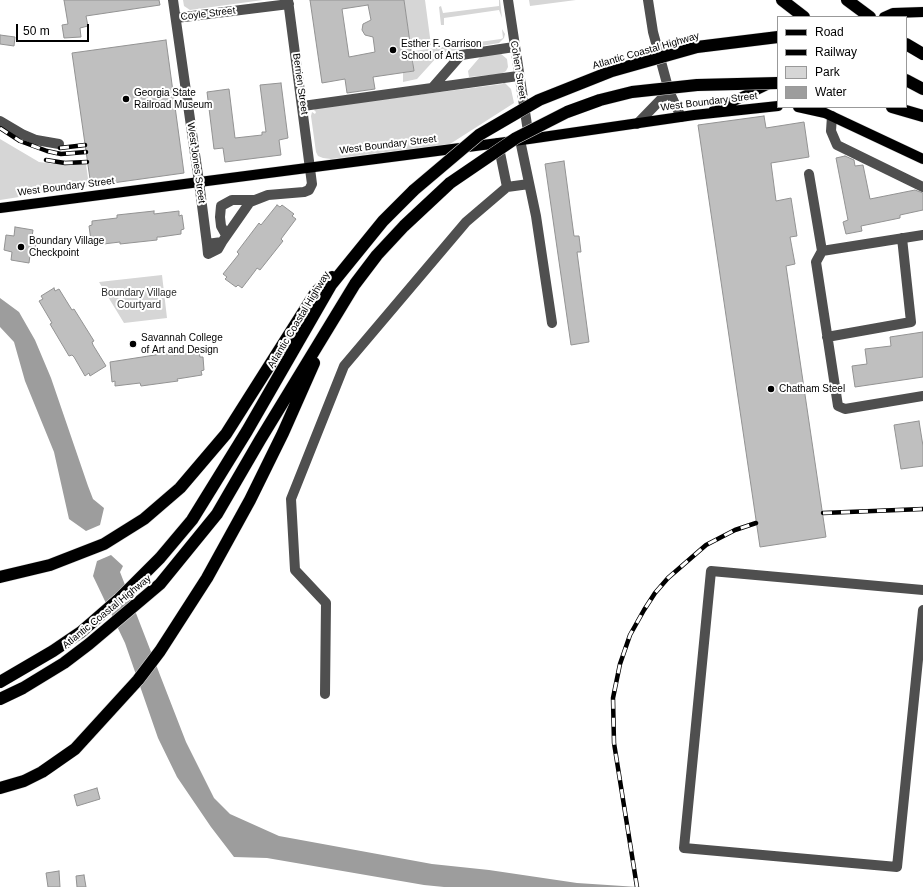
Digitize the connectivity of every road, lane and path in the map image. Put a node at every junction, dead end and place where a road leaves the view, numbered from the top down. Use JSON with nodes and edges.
{"nodes":[{"id":1,"x":174,"y":0,"type":"edge"},
{"id":2,"x":508,"y":0,"type":"edge"},
{"id":3,"x":648,"y":0,"type":"edge"},
{"id":4,"x":782,"y":0,"type":"edge"},
{"id":5,"x":847,"y":0,"type":"edge"},
{"id":6,"x":288,"y":2,"type":"edge"},
{"id":7,"x":923,"y":12,"type":"edge"},
{"id":8,"x":803,"y":16,"type":"edge"},
{"id":9,"x":869,"y":16,"type":"edge"},
{"id":10,"x":886,"y":16,"type":"edge"},
{"id":11,"x":176,"y":18,"type":"junction"},
{"id":12,"x":777,"y":36,"type":"edge"},
{"id":13,"x":514,"y":47,"type":"junction"},
{"id":14,"x":518,"y":76,"type":"junction"},
{"id":15,"x":777,"y":80,"type":"edge"},
{"id":16,"x":907,"y":81,"type":"edge"},
{"id":17,"x":777,"y":83,"type":"edge"},
{"id":18,"x":436,"y":84,"type":"junction"},
{"id":19,"x":923,"y":89,"type":"edge"},
{"id":20,"x":669,"y":91,"type":"junction"},
{"id":21,"x":302,"y":103,"type":"junction"},
{"id":22,"x":777,"y":106,"type":"edge"},
{"id":23,"x":804,"y":108,"type":"edge"},
{"id":24,"x":895,"y":108,"type":"edge"},
{"id":25,"x":826,"y":112,"type":"edge"},
{"id":26,"x":708,"y":113,"type":"junction"},
{"id":27,"x":923,"y":116,"type":"edge"},
{"id":28,"x":681,"y":117,"type":"junction"},
{"id":29,"x":0,"y":121,"type":"edge"},
{"id":30,"x":637,"y":124,"type":"junction"},
{"id":31,"x":525,"y":140,"type":"junction"},
{"id":32,"x":498,"y":143,"type":"junction"},
{"id":33,"x":59,"y":144,"type":"dead end"},
{"id":34,"x":923,"y":159,"type":"edge"},
{"id":35,"x":310,"y":168,"type":"junction"},
{"id":36,"x":809,"y":174,"type":"dead end"},
{"id":37,"x":198,"y":182,"type":"junction"},
{"id":38,"x":529,"y":184,"type":"junction"},
{"id":39,"x":507,"y":187,"type":"junction"},
{"id":40,"x":923,"y":187,"type":"edge"},
{"id":41,"x":255,"y":200,"type":"junction"},
{"id":42,"x":0,"y":208,"type":"edge"},
{"id":43,"x":923,"y":235,"type":"edge"},
{"id":44,"x":224,"y":238,"type":"junction"},
{"id":45,"x":902,"y":238,"type":"junction"},
{"id":46,"x":207,"y":244,"type":"junction"},
{"id":47,"x":359,"y":251,"type":"junction"},
{"id":48,"x":822,"y":251,"type":"junction"},
{"id":49,"x":334,"y":318,"type":"junction"},
{"id":50,"x":552,"y":323,"type":"dead end"},
{"id":51,"x":827,"y":337,"type":"junction"},
{"id":52,"x":923,"y":396,"type":"edge"},
{"id":53,"x":0,"y":577,"type":"edge"},
{"id":54,"x":923,"y":590,"type":"edge"},
{"id":55,"x":923,"y":610,"type":"edge"},
{"id":56,"x":0,"y":682,"type":"edge"},
{"id":57,"x":325,"y":694,"type":"dead end"},
{"id":58,"x":0,"y":699,"type":"edge"},
{"id":59,"x":0,"y":788,"type":"edge"}],
"edges":[{"from":1,"to":11,"type":"street","name":"West Jones Street"},
{"from":2,"to":13,"type":"street","name":"Cohen Street"},
{"from":3,"to":20,"type":"street"},
{"from":4,"to":8,"type":"highway"},
{"from":5,"to":9,"type":"highway"},
{"from":6,"to":11,"type":"street","name":"Coyle Street"},
{"from":6,"to":21,"type":"street","name":"Berrien Street"},
{"from":7,"to":10,"type":"main road"},
{"from":11,"to":37,"type":"street","name":"West Jones Street"},
{"from":12,"to":47,"type":"highway","name":"Atlantic Coastal Highway","bridge":true},
{"from":13,"to":14,"type":"street","name":"Cohen Street"},
{"from":13,"to":18,"type":"street"},
{"from":14,"to":18,"type":"street"},
{"from":14,"to":31,"type":"street","name":"Cohen Street"},
{"from":15,"to":26,"type":"main road"},
{"from":16,"to":19,"type":"highway"},
{"from":17,"to":49,"type":"highway","name":"Atlantic Coastal Highway","bridge":true},
{"from":18,"to":21,"type":"street"},
{"from":20,"to":28,"type":"street"},
{"from":20,"to":30,"type":"street"},
{"from":21,"to":35,"type":"street","name":"Berrien Street"},
{"from":22,"to":26,"type":"main road","name":"West Boundary Street"},
{"from":23,"to":25,"type":"main road"},
{"from":24,"to":27,"type":"highway"},
{"from":25,"to":34,"type":"main road"},
{"from":25,"to":40,"type":"street"},
{"from":26,"to":28,"type":"main road","name":"West Boundary Street"},
{"from":28,"to":30,"type":"main road","name":"West Boundary Street"},
{"from":29,"to":33,"type":"street"},
{"from":30,"to":31,"type":"main road","name":"West Boundary Street"},
{"from":31,"to":32,"type":"main road","name":"West Boundary Street"},
{"from":31,"to":38,"type":"street","name":"Cohen Street"},
{"from":32,"to":35,"type":"main road","name":"West Boundary Street"},
{"from":32,"to":39,"type":"street"},
{"from":35,"to":37,"type":"main road","name":"West Boundary Street"},
{"from":35,"to":41,"type":"street","name":"Berrien Street"},
{"from":36,"to":48,"type":"street"},
{"from":37,"to":42,"type":"main road","name":"West Boundary Street"},
{"from":37,"to":46,"type":"street","name":"West Jones Street"},
{"from":38,"to":39,"type":"street"},
{"from":38,"to":50,"type":"street","name":"Cohen Street"},
{"from":39,"to":57,"type":"street"},
{"from":41,"to":44,"type":"street"},
{"from":41,"to":44,"type":"street"},
{"from":43,"to":45,"type":"street"},
{"from":44,"to":46,"type":"street"},
{"from":44,"to":46,"type":"street","name":"West Jones Street"},
{"from":45,"to":48,"type":"street"},
{"from":45,"to":51,"type":"street"},
{"from":47,"to":53,"type":"highway"},
{"from":47,"to":56,"type":"highway","name":"Atlantic Coastal Highway"},
{"from":48,"to":51,"type":"street"},
{"from":49,"to":58,"type":"highway","name":"Atlantic Coastal Highway"},
{"from":49,"to":59,"type":"highway"},
{"from":51,"to":52,"type":"street"},
{"from":54,"to":55,"type":"street"}]}
